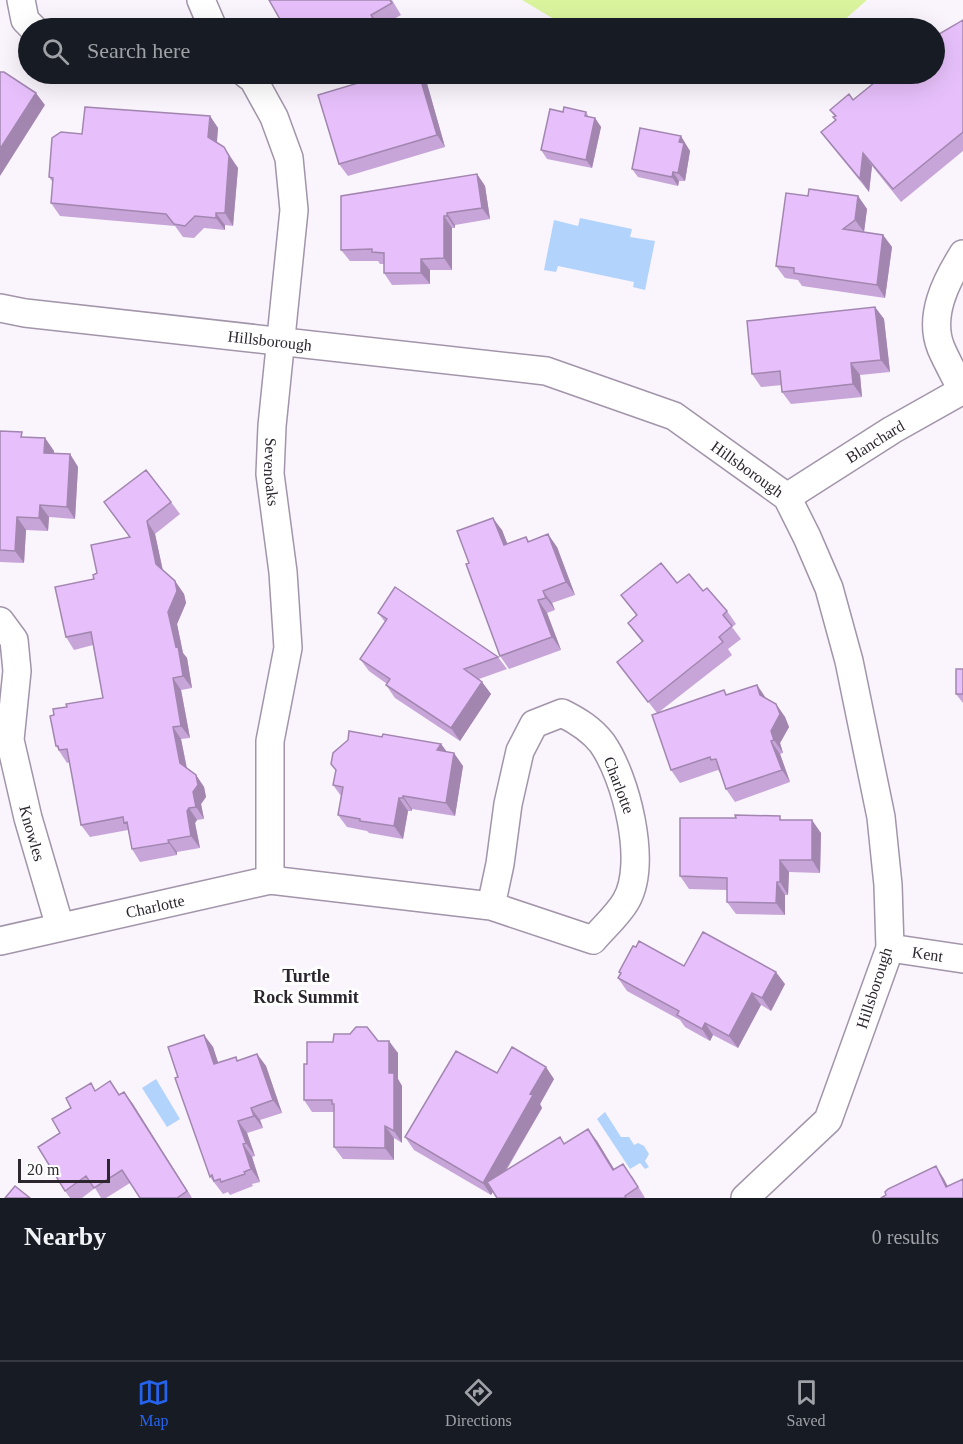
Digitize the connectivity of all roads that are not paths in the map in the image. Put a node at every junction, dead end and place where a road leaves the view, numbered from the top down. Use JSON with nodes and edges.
{"nodes":[{"id":1,"x":21,"y":0,"type":"edge"},
{"id":2,"x":201,"y":0,"type":"edge"},
{"id":3,"x":25,"y":18,"type":"edge"},
{"id":4,"x":209,"y":18,"type":"edge"},
{"id":5,"x":256,"y":84,"type":"edge"},
{"id":6,"x":963,"y":254,"type":"edge"},
{"id":7,"x":0,"y":308,"type":"edge"},
{"id":8,"x":280,"y":340,"type":"junction"},
{"id":9,"x":962,"y":390,"type":"edge"},
{"id":10,"x":787,"y":497,"type":"junction"},
{"id":11,"x":0,"y":621,"type":"edge"},
{"id":12,"x":5,"y":739,"type":"edge"},
{"id":13,"x":270,"y":880,"type":"junction"},
{"id":14,"x":491,"y":906,"type":"junction"},
{"id":15,"x":60,"y":927,"type":"junction"},
{"id":16,"x":0,"y":941,"type":"edge"},
{"id":17,"x":890,"y":948,"type":"junction"},
{"id":18,"x":963,"y":959,"type":"edge"},
{"id":19,"x":745,"y":1198,"type":"edge"}],
"edges":[{"from":1,"to":3,"type":"street"},
{"from":2,"to":4,"type":"street"},
{"from":5,"to":8,"type":"street","name":"Sevenoaks"},
{"from":6,"to":9,"type":"street"},
{"from":7,"to":8,"type":"street","name":"Hillsborough"},
{"from":8,"to":10,"type":"street","name":"Hillsborough"},
{"from":8,"to":13,"type":"street","name":"Sevenoaks"},
{"from":9,"to":10,"type":"street","name":"Blanchard"},
{"from":10,"to":17,"type":"street","name":"Hillsborough"},
{"from":11,"to":12,"type":"street","name":"Knowles"},
{"from":12,"to":15,"type":"street","name":"Knowles"},
{"from":13,"to":14,"type":"street","name":"Charlotte"},
{"from":13,"to":15,"type":"street","name":"Charlotte"},
{"from":14,"to":14,"type":"street","name":"Charlotte"},
{"from":15,"to":16,"type":"street","name":"Charlotte"},
{"from":17,"to":18,"type":"street","name":"Kent"},
{"from":17,"to":19,"type":"street","name":"Hillsborough"}]}
